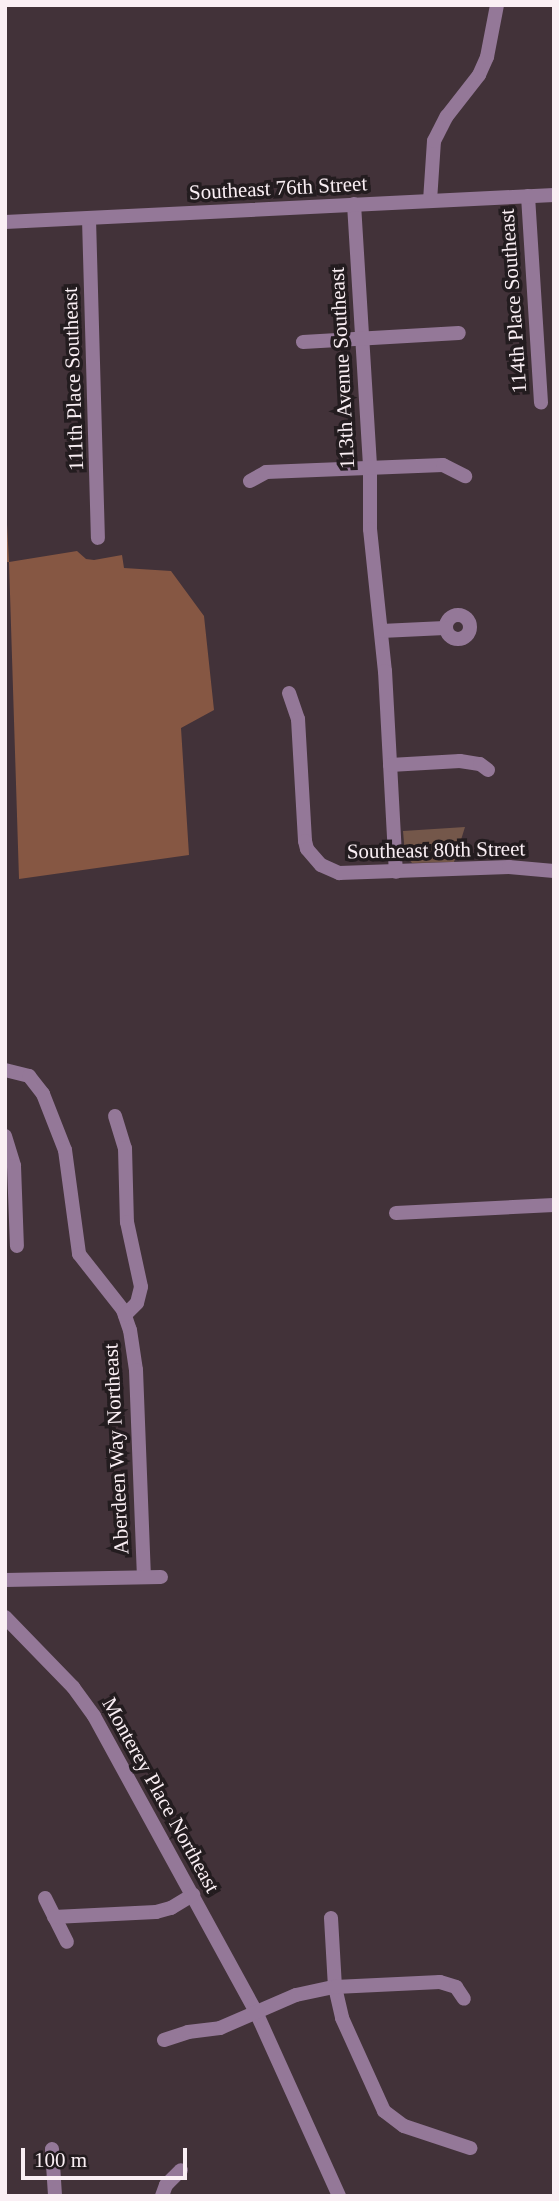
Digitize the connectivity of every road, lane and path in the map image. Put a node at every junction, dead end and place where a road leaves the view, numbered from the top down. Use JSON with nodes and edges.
{"nodes":[{"id":1,"x":497,"y":5,"type":"edge"},
{"id":2,"x":554,"y":195,"type":"edge"},
{"id":3,"x":528,"y":196,"type":"junction"},
{"id":4,"x":430,"y":201,"type":"junction"},
{"id":5,"x":354,"y":204,"type":"junction"},
{"id":6,"x":89,"y":219,"type":"junction"},
{"id":7,"x":5,"y":222,"type":"edge"},
{"id":8,"x":458,"y":333,"type":"dead end"},
{"id":9,"x":362,"y":339,"type":"junction"},
{"id":10,"x":303,"y":342,"type":"dead end"},
{"id":11,"x":541,"y":403,"type":"dead end"},
{"id":12,"x":370,"y":469,"type":"junction"},
{"id":13,"x":465,"y":476,"type":"dead end"},
{"id":14,"x":250,"y":481,"type":"dead end"},
{"id":15,"x":98,"y":538,"type":"dead end"},
{"id":16,"x":445,"y":628,"type":"dead end"},
{"id":17,"x":381,"y":631,"type":"junction"},
{"id":18,"x":289,"y":693,"type":"dead end"},
{"id":19,"x":390,"y":765,"type":"junction"},
{"id":20,"x":488,"y":770,"type":"dead end"},
{"id":21,"x":554,"y":871,"type":"edge"},
{"id":22,"x":396,"y":872,"type":"junction"},
{"id":23,"x":5,"y":1070,"type":"edge"},
{"id":24,"x":115,"y":1115,"type":"dead end"},
{"id":25,"x":5,"y":1136,"type":"edge"},
{"id":26,"x":554,"y":1205,"type":"edge"},
{"id":27,"x":396,"y":1213,"type":"dead end"},
{"id":28,"x":17,"y":1246,"type":"dead end"},
{"id":29,"x":125,"y":1315,"type":"junction"},
{"id":30,"x":144,"y":1577,"type":"junction"},
{"id":31,"x":161,"y":1577,"type":"dead end"},
{"id":32,"x":5,"y":1580,"type":"edge"},
{"id":33,"x":5,"y":1617,"type":"edge"},
{"id":34,"x":193,"y":1895,"type":"junction"},
{"id":35,"x":45,"y":1898,"type":"dead end"},
{"id":36,"x":54,"y":1917,"type":"junction"},
{"id":37,"x":331,"y":1918,"type":"dead end"},
{"id":38,"x":67,"y":1941,"type":"dead end"},
{"id":39,"x":335,"y":1987,"type":"junction"},
{"id":40,"x":464,"y":1999,"type":"dead end"},
{"id":41,"x":256,"y":2011,"type":"junction"},
{"id":42,"x":164,"y":2040,"type":"dead end"},
{"id":43,"x":470,"y":2148,"type":"dead end"},
{"id":44,"x":52,"y":2149,"type":"dead end"},
{"id":45,"x":181,"y":2169,"type":"dead end"},
{"id":46,"x":55,"y":2196,"type":"edge"},
{"id":47,"x":162,"y":2196,"type":"edge"},
{"id":48,"x":339,"y":2196,"type":"edge"}],
"edges":[{"from":1,"to":4,"type":"street"},
{"from":2,"to":3,"type":"street","name":"Southeast 76th Street"},
{"from":3,"to":4,"type":"street","name":"Southeast 76th Street"},
{"from":3,"to":11,"type":"street","name":"114th Place Southeast"},
{"from":4,"to":5,"type":"street","name":"Southeast 76th Street"},
{"from":5,"to":6,"type":"street","name":"Southeast 76th Street"},
{"from":5,"to":9,"type":"street","name":"113th Avenue Southeast"},
{"from":6,"to":7,"type":"street","name":"Southeast 76th Street"},
{"from":6,"to":15,"type":"street","name":"111th Place Southeast"},
{"from":8,"to":9,"type":"street"},
{"from":9,"to":10,"type":"street"},
{"from":9,"to":12,"type":"street","name":"113th Avenue Southeast"},
{"from":12,"to":13,"type":"street"},
{"from":12,"to":14,"type":"street"},
{"from":12,"to":17,"type":"street","name":"113th Avenue Southeast"},
{"from":16,"to":17,"type":"street"},
{"from":17,"to":19,"type":"street","name":"113th Avenue Southeast"},
{"from":18,"to":22,"type":"street","name":"Southeast 80th Street"},
{"from":19,"to":20,"type":"street"},
{"from":19,"to":22,"type":"street"},
{"from":21,"to":22,"type":"street","name":"Southeast 80th Street"},
{"from":23,"to":29,"type":"street","name":"Aberdeen Way Northeast"},
{"from":24,"to":29,"type":"street"},
{"from":25,"to":28,"type":"street"},
{"from":26,"to":27,"type":"street"},
{"from":29,"to":30,"type":"street","name":"Aberdeen Way Northeast"},
{"from":30,"to":31,"type":"street"},
{"from":30,"to":32,"type":"street"},
{"from":33,"to":34,"type":"street","name":"Monterey Place Northeast"},
{"from":34,"to":36,"type":"street"},
{"from":34,"to":41,"type":"street","name":"Monterey Place Northeast"},
{"from":35,"to":36,"type":"street"},
{"from":36,"to":38,"type":"street"},
{"from":37,"to":39,"type":"street"},
{"from":39,"to":40,"type":"street"},
{"from":39,"to":41,"type":"street"},
{"from":39,"to":43,"type":"street"},
{"from":41,"to":42,"type":"street"},
{"from":41,"to":48,"type":"street","name":"Monterey Place Northeast"},
{"from":44,"to":46,"type":"street"},
{"from":45,"to":47,"type":"street"}]}
